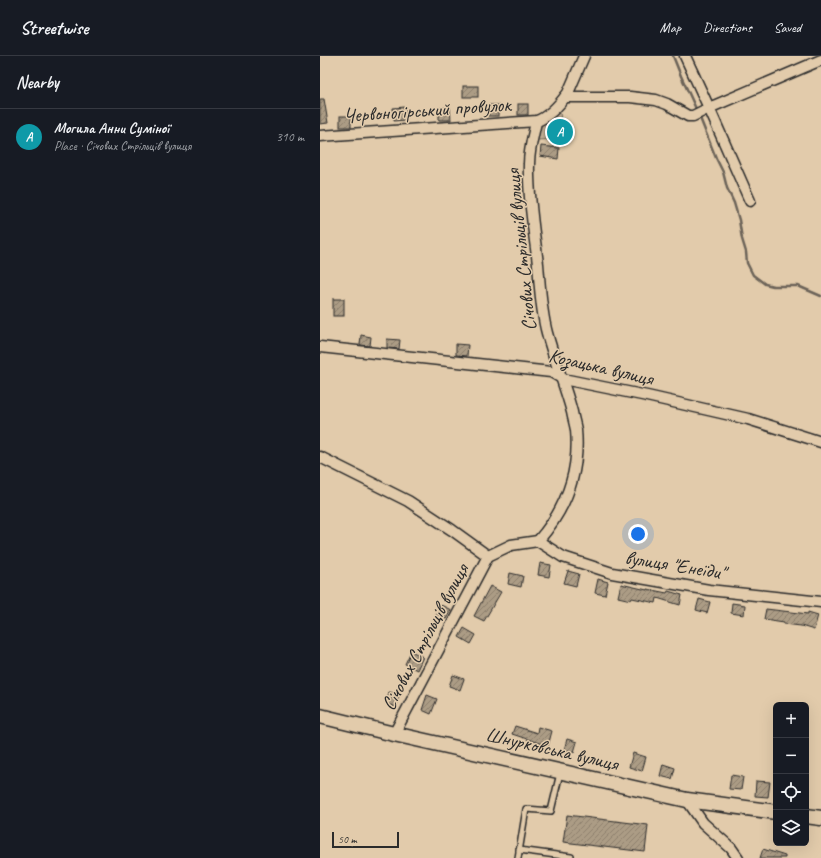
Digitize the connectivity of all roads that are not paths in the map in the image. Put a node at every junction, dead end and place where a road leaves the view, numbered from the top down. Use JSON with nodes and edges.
{"nodes":[{"id":1,"x":584,"y":56,"type":"edge"},
{"id":2,"x":685,"y":56,"type":"edge"},
{"id":3,"x":821,"y":60,"type":"edge"},
{"id":4,"x":565,"y":97,"type":"junction"},
{"id":5,"x":709,"y":108,"type":"junction"},
{"id":6,"x":537,"y":121,"type":"junction"},
{"id":7,"x":320,"y":136,"type":"edge"},
{"id":8,"x":750,"y":201,"type":"dead end"},
{"id":9,"x":320,"y":347,"type":"edge"},
{"id":10,"x":562,"y":379,"type":"junction"},
{"id":11,"x":821,"y":442,"type":"edge"},
{"id":12,"x":320,"y":457,"type":"edge"},
{"id":13,"x":538,"y":541,"type":"junction"},
{"id":14,"x":488,"y":556,"type":"junction"},
{"id":15,"x":821,"y":602,"type":"edge"},
{"id":16,"x":320,"y":716,"type":"edge"},
{"id":17,"x":394,"y":734,"type":"junction"},
{"id":18,"x":560,"y":772,"type":"junction"},
{"id":19,"x":687,"y":800,"type":"junction"},
{"id":20,"x":773,"y":812,"type":"edge"},
{"id":21,"x":809,"y":816,"type":"edge"},
{"id":22,"x":821,"y":818,"type":"edge"},
{"id":23,"x":731,"y":848,"type":"junction"},
{"id":24,"x":519,"y":850,"type":"junction"},
{"id":25,"x":571,"y":857,"type":"dead end"},
{"id":26,"x":518,"y":858,"type":"edge"},
{"id":27,"x":726,"y":858,"type":"edge"},
{"id":28,"x":738,"y":858,"type":"edge"}],
"edges":[{"from":1,"to":4,"type":"street"},
{"from":2,"to":5,"type":"street"},
{"from":3,"to":5,"type":"street"},
{"from":4,"to":5,"type":"street"},
{"from":4,"to":6,"type":"street"},
{"from":5,"to":8,"type":"street"},
{"from":6,"to":7,"type":"street","name":"Червоногірський провулок"},
{"from":6,"to":10,"type":"street","name":"Січових Стрільців вулиця"},
{"from":9,"to":10,"type":"street","name":"Козацька вулиця"},
{"from":10,"to":11,"type":"street","name":"Козацька вулиця"},
{"from":10,"to":13,"type":"street","name":"Січових Стрільців вулиця"},
{"from":12,"to":14,"type":"street"},
{"from":13,"to":14,"type":"street"},
{"from":13,"to":15,"type":"street","name":"вулиця \"Енеїди\""},
{"from":14,"to":17,"type":"street","name":"Січових Стрільців вулиця"},
{"from":16,"to":17,"type":"street","name":"Шнурковська вулиця"},
{"from":17,"to":18,"type":"street","name":"Шнурковська вулиця"},
{"from":18,"to":19,"type":"street","name":"Шнурковська вулиця"},
{"from":18,"to":24,"type":"lane"},
{"from":19,"to":20,"type":"street","name":"Шнурковська вулиця"},
{"from":19,"to":23,"type":"street"},
{"from":21,"to":22,"type":"street"},
{"from":23,"to":27,"type":"street"},
{"from":23,"to":28,"type":"street"},
{"from":24,"to":25,"type":"lane"},
{"from":24,"to":26,"type":"lane"}]}
